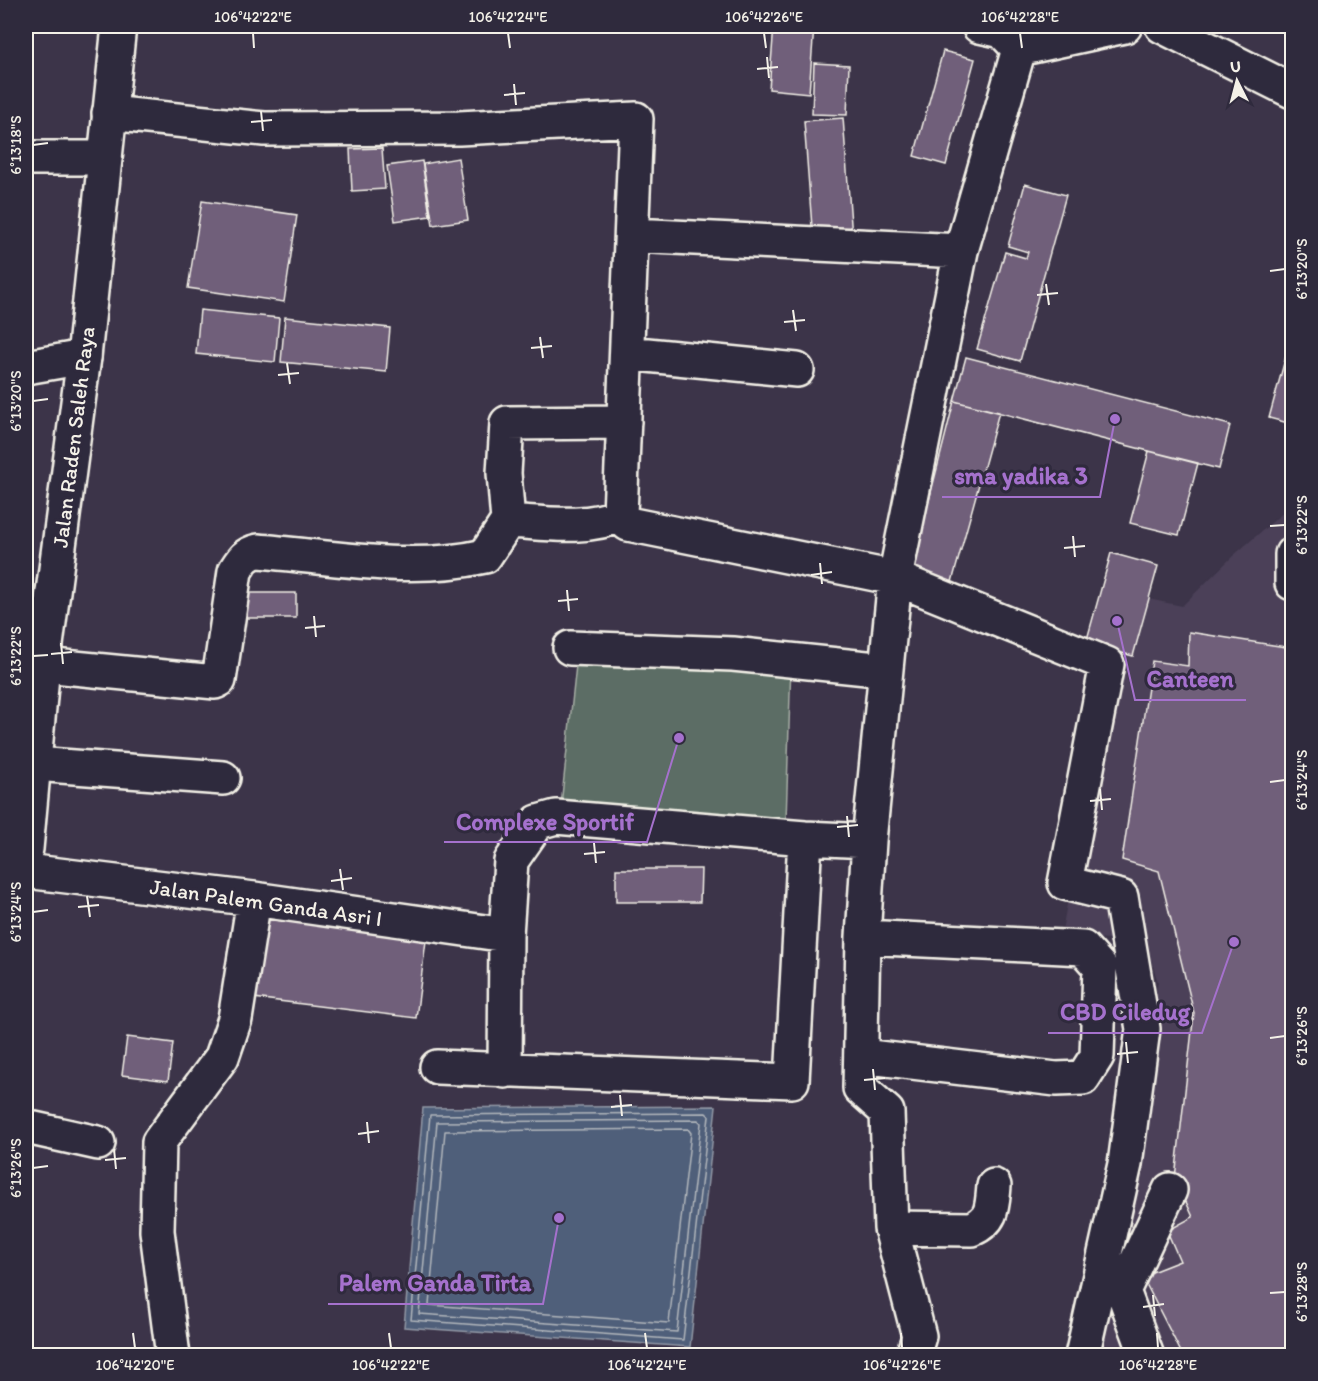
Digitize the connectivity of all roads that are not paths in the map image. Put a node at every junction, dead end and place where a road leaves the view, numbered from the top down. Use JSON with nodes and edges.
{"nodes":[{"id":1,"x":119,"y":26,"type":"edge"},
{"id":2,"x":1125,"y":26,"type":"edge"},
{"id":3,"x":1161,"y":26,"type":"edge"},
{"id":4,"x":1000,"y":33,"type":"edge"},
{"id":5,"x":1293,"y":91,"type":"edge"},
{"id":6,"x":110,"y":113,"type":"junction"},
{"id":7,"x":26,"y":158,"type":"edge"},
{"id":8,"x":105,"y":158,"type":"junction"},
{"id":9,"x":632,"y":235,"type":"junction"},
{"id":10,"x":961,"y":251,"type":"junction"},
{"id":11,"x":627,"y":353,"type":"junction"},
{"id":12,"x":84,"y":357,"type":"junction"},
{"id":13,"x":26,"y":366,"type":"edge"},
{"id":14,"x":797,"y":369,"type":"dead end"},
{"id":15,"x":624,"y":422,"type":"junction"},
{"id":16,"x":620,"y":515,"type":"junction"},
{"id":17,"x":508,"y":521,"type":"junction"},
{"id":18,"x":1293,"y":554,"type":"edge"},
{"id":19,"x":895,"y":578,"type":"junction"},
{"id":20,"x":1293,"y":583,"type":"edge"},
{"id":21,"x":570,"y":648,"type":"dead end"},
{"id":22,"x":876,"y":669,"type":"dead end"},
{"id":23,"x":35,"y":685,"type":"edge"},
{"id":24,"x":34,"y":764,"type":"junction"},
{"id":25,"x":223,"y":778,"type":"dead end"},
{"id":26,"x":28,"y":799,"type":"edge"},
{"id":27,"x":805,"y":838,"type":"junction"},
{"id":28,"x":869,"y":841,"type":"junction"},
{"id":29,"x":26,"y":847,"type":"edge"},
{"id":30,"x":26,"y":871,"type":"edge"},
{"id":31,"x":254,"y":899,"type":"junction"},
{"id":32,"x":506,"y":935,"type":"junction"},
{"id":33,"x":863,"y":937,"type":"junction"},
{"id":34,"x":861,"y":1056,"type":"junction"},
{"id":35,"x":437,"y":1067,"type":"dead end"},
{"id":36,"x":505,"y":1071,"type":"junction"},
{"id":37,"x":26,"y":1127,"type":"edge"},
{"id":38,"x":98,"y":1143,"type":"dead end"},
{"id":39,"x":994,"y":1186,"type":"dead end"},
{"id":40,"x":1170,"y":1190,"type":"dead end"},
{"id":41,"x":891,"y":1228,"type":"junction"},
{"id":42,"x":173,"y":1356,"type":"edge"},
{"id":43,"x":913,"y":1356,"type":"edge"},
{"id":44,"x":1082,"y":1356,"type":"edge"},
{"id":45,"x":1147,"y":1356,"type":"edge"}],
"edges":[{"from":1,"to":6,"type":"street","name":"Jalan Raden Saleh Raya"},
{"from":2,"to":4,"type":"street"},
{"from":3,"to":5,"type":"street"},
{"from":4,"to":10,"type":"street"},
{"from":6,"to":8,"type":"street","name":"Jalan Raden Saleh Raya"},
{"from":6,"to":9,"type":"street"},
{"from":7,"to":8,"type":"street"},
{"from":8,"to":12,"type":"street","name":"Jalan Raden Saleh Raya"},
{"from":9,"to":10,"type":"street"},
{"from":9,"to":11,"type":"street"},
{"from":10,"to":19,"type":"street"},
{"from":11,"to":14,"type":"street"},
{"from":11,"to":15,"type":"street"},
{"from":12,"to":13,"type":"street"},
{"from":12,"to":23,"type":"street","name":"Jalan Raden Saleh Raya"},
{"from":15,"to":16,"type":"street"},
{"from":15,"to":17,"type":"street"},
{"from":16,"to":17,"type":"street"},
{"from":16,"to":19,"type":"street"},
{"from":17,"to":23,"type":"street"},
{"from":18,"to":20,"type":"street"},
{"from":19,"to":28,"type":"street"},
{"from":19,"to":44,"type":"street"},
{"from":21,"to":22,"type":"street"},
{"from":23,"to":24,"type":"street","name":"Jalan Raden Saleh Raya"},
{"from":24,"to":25,"type":"street"},
{"from":24,"to":26,"type":"street","name":"Jalan Raden Saleh Raya"},
{"from":26,"to":29,"type":"street","name":"Jalan Raden Saleh Raya"},
{"from":27,"to":28,"type":"street"},
{"from":27,"to":32,"type":"street"},
{"from":27,"to":36,"type":"street"},
{"from":28,"to":33,"type":"street"},
{"from":30,"to":31,"type":"street","name":"Jalan Palem Ganda Asri I"},
{"from":31,"to":32,"type":"street","name":"Jalan Palem Ganda Asri I"},
{"from":31,"to":42,"type":"street"},
{"from":32,"to":36,"type":"street"},
{"from":33,"to":34,"type":"street"},
{"from":33,"to":34,"type":"street"},
{"from":34,"to":41,"type":"street"},
{"from":35,"to":36,"type":"street"},
{"from":37,"to":38,"type":"street"},
{"from":39,"to":41,"type":"street"},
{"from":40,"to":45,"type":"street"},
{"from":41,"to":43,"type":"street"}]}
